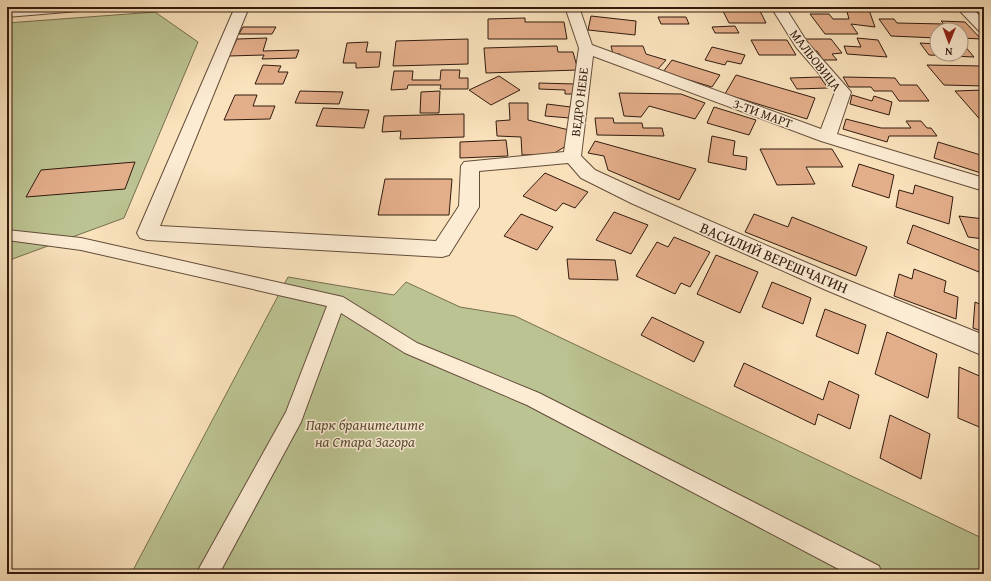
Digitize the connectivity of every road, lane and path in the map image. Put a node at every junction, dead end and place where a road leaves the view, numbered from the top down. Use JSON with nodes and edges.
{"nodes":[{"id":1,"x":78,"y":7,"type":"edge"},
{"id":2,"x":138,"y":7,"type":"edge"},
{"id":3,"x":242,"y":7,"type":"edge"},
{"id":4,"x":572,"y":7,"type":"edge"},
{"id":5,"x":778,"y":7,"type":"edge"},
{"id":6,"x":963,"y":7,"type":"edge"},
{"id":7,"x":7,"y":12,"type":"edge"},
{"id":8,"x":984,"y":28,"type":"edge"},
{"id":9,"x":586,"y":48,"type":"junction"},
{"id":10,"x":827,"y":137,"type":"junction"},
{"id":11,"x":572,"y":157,"type":"junction"},
{"id":12,"x":984,"y":185,"type":"edge"},
{"id":13,"x":7,"y":235,"type":"edge"},
{"id":14,"x":337,"y":302,"type":"junction"},
{"id":15,"x":984,"y":346,"type":"edge"},
{"id":16,"x":206,"y":574,"type":"edge"},
{"id":17,"x":871,"y":574,"type":"edge"}],
"edges":[{"from":1,"to":2,"type":"street"},
{"from":1,"to":7,"type":"street"},
{"from":3,"to":11,"type":"street"},
{"from":4,"to":9,"type":"street"},
{"from":5,"to":10,"type":"street","name":"МАЛЬОВИЦА"},
{"from":6,"to":8,"type":"street"},
{"from":9,"to":10,"type":"street","name":"3-ТИ МАРТ"},
{"from":9,"to":11,"type":"street","name":"ВЕДРО НЕБЕ"},
{"from":10,"to":12,"type":"street","name":"3-ТИ МАРТ"},
{"from":11,"to":15,"type":"street","name":"ВАСИЛИЙ ВЕРЕШЧАГИН"},
{"from":13,"to":14,"type":"lane"},
{"from":14,"to":16,"type":"lane"},
{"from":14,"to":17,"type":"lane"}]}
